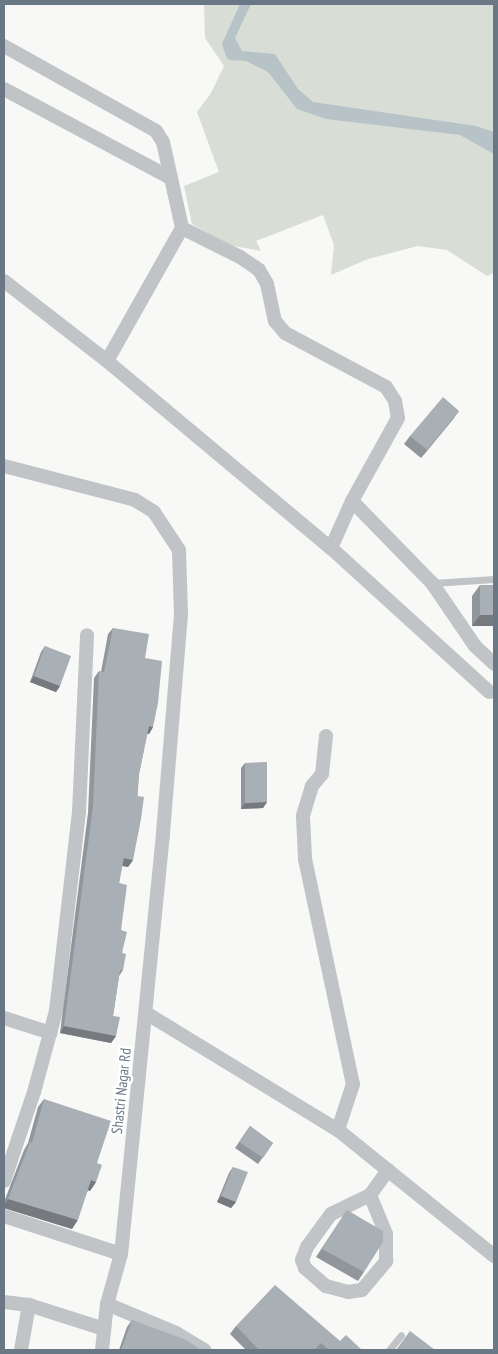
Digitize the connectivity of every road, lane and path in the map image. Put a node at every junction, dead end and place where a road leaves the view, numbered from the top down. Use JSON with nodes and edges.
{"nodes":[{"id":1,"x":4,"y":46,"type":"edge"},
{"id":2,"x":4,"y":89,"type":"edge"},
{"id":3,"x":171,"y":178,"type":"junction"},
{"id":4,"x":182,"y":228,"type":"junction"},
{"id":5,"x":4,"y":281,"type":"edge"},
{"id":6,"x":107,"y":361,"type":"junction"},
{"id":7,"x":4,"y":466,"type":"edge"},
{"id":8,"x":352,"y":501,"type":"junction"},
{"id":9,"x":331,"y":548,"type":"junction"},
{"id":10,"x":494,"y":579,"type":"edge"},
{"id":11,"x":432,"y":583,"type":"junction"},
{"id":12,"x":87,"y":635,"type":"dead end"},
{"id":13,"x":494,"y":664,"type":"edge"},
{"id":14,"x":489,"y":692,"type":"dead end"},
{"id":15,"x":326,"y":736,"type":"dead end"},
{"id":16,"x":146,"y":1013,"type":"junction"},
{"id":17,"x":4,"y":1018,"type":"edge"},
{"id":18,"x":50,"y":1033,"type":"junction"},
{"id":19,"x":338,"y":1130,"type":"junction"},
{"id":20,"x":388,"y":1170,"type":"junction"},
{"id":21,"x":4,"y":1181,"type":"edge"},
{"id":22,"x":370,"y":1195,"type":"junction"},
{"id":23,"x":341,"y":1209,"type":"junction"},
{"id":24,"x":4,"y":1216,"type":"edge"},
{"id":25,"x":386,"y":1234,"type":"junction"},
{"id":26,"x":121,"y":1254,"type":"junction"},
{"id":27,"x":494,"y":1256,"type":"edge"},
{"id":28,"x":4,"y":1302,"type":"edge"},
{"id":29,"x":107,"y":1304,"type":"junction"},
{"id":30,"x":29,"y":1305,"type":"junction"},
{"id":31,"x":104,"y":1329,"type":"junction"},
{"id":32,"x":401,"y":1335,"type":"dead end"},
{"id":33,"x":22,"y":1350,"type":"edge"},
{"id":34,"x":102,"y":1350,"type":"edge"},
{"id":35,"x":204,"y":1350,"type":"edge"},
{"id":36,"x":390,"y":1350,"type":"edge"}],
"edges":[{"from":1,"to":3,"type":"street"},
{"from":2,"to":3,"type":"street"},
{"from":3,"to":4,"type":"street"},
{"from":4,"to":6,"type":"street"},
{"from":4,"to":8,"type":"street"},
{"from":5,"to":6,"type":"street"},
{"from":6,"to":9,"type":"street"},
{"from":7,"to":16,"type":"street","name":"Shastri Nagar Rd"},
{"from":8,"to":9,"type":"street"},
{"from":8,"to":11,"type":"street"},
{"from":9,"to":14,"type":"street"},
{"from":10,"to":11,"type":"lane"},
{"from":11,"to":13,"type":"street"},
{"from":12,"to":18,"type":"street"},
{"from":15,"to":19,"type":"street"},
{"from":16,"to":19,"type":"street"},
{"from":16,"to":26,"type":"street","name":"Shastri Nagar Rd"},
{"from":17,"to":18,"type":"street"},
{"from":18,"to":21,"type":"street"},
{"from":19,"to":20,"type":"street"},
{"from":20,"to":22,"type":"street"},
{"from":20,"to":27,"type":"street"},
{"from":22,"to":23,"type":"street"},
{"from":22,"to":25,"type":"street"},
{"from":23,"to":25,"type":"street"},
{"from":23,"to":25,"type":"street"},
{"from":24,"to":26,"type":"street"},
{"from":26,"to":29,"type":"street","name":"Shastri Nagar Rd"},
{"from":28,"to":30,"type":"street"},
{"from":29,"to":31,"type":"street","name":"Shastri Nagar Rd"},
{"from":29,"to":35,"type":"street"},
{"from":30,"to":31,"type":"street"},
{"from":30,"to":33,"type":"street"},
{"from":31,"to":34,"type":"street","name":"Shastri Nagar Rd"},
{"from":32,"to":36,"type":"lane"}]}
